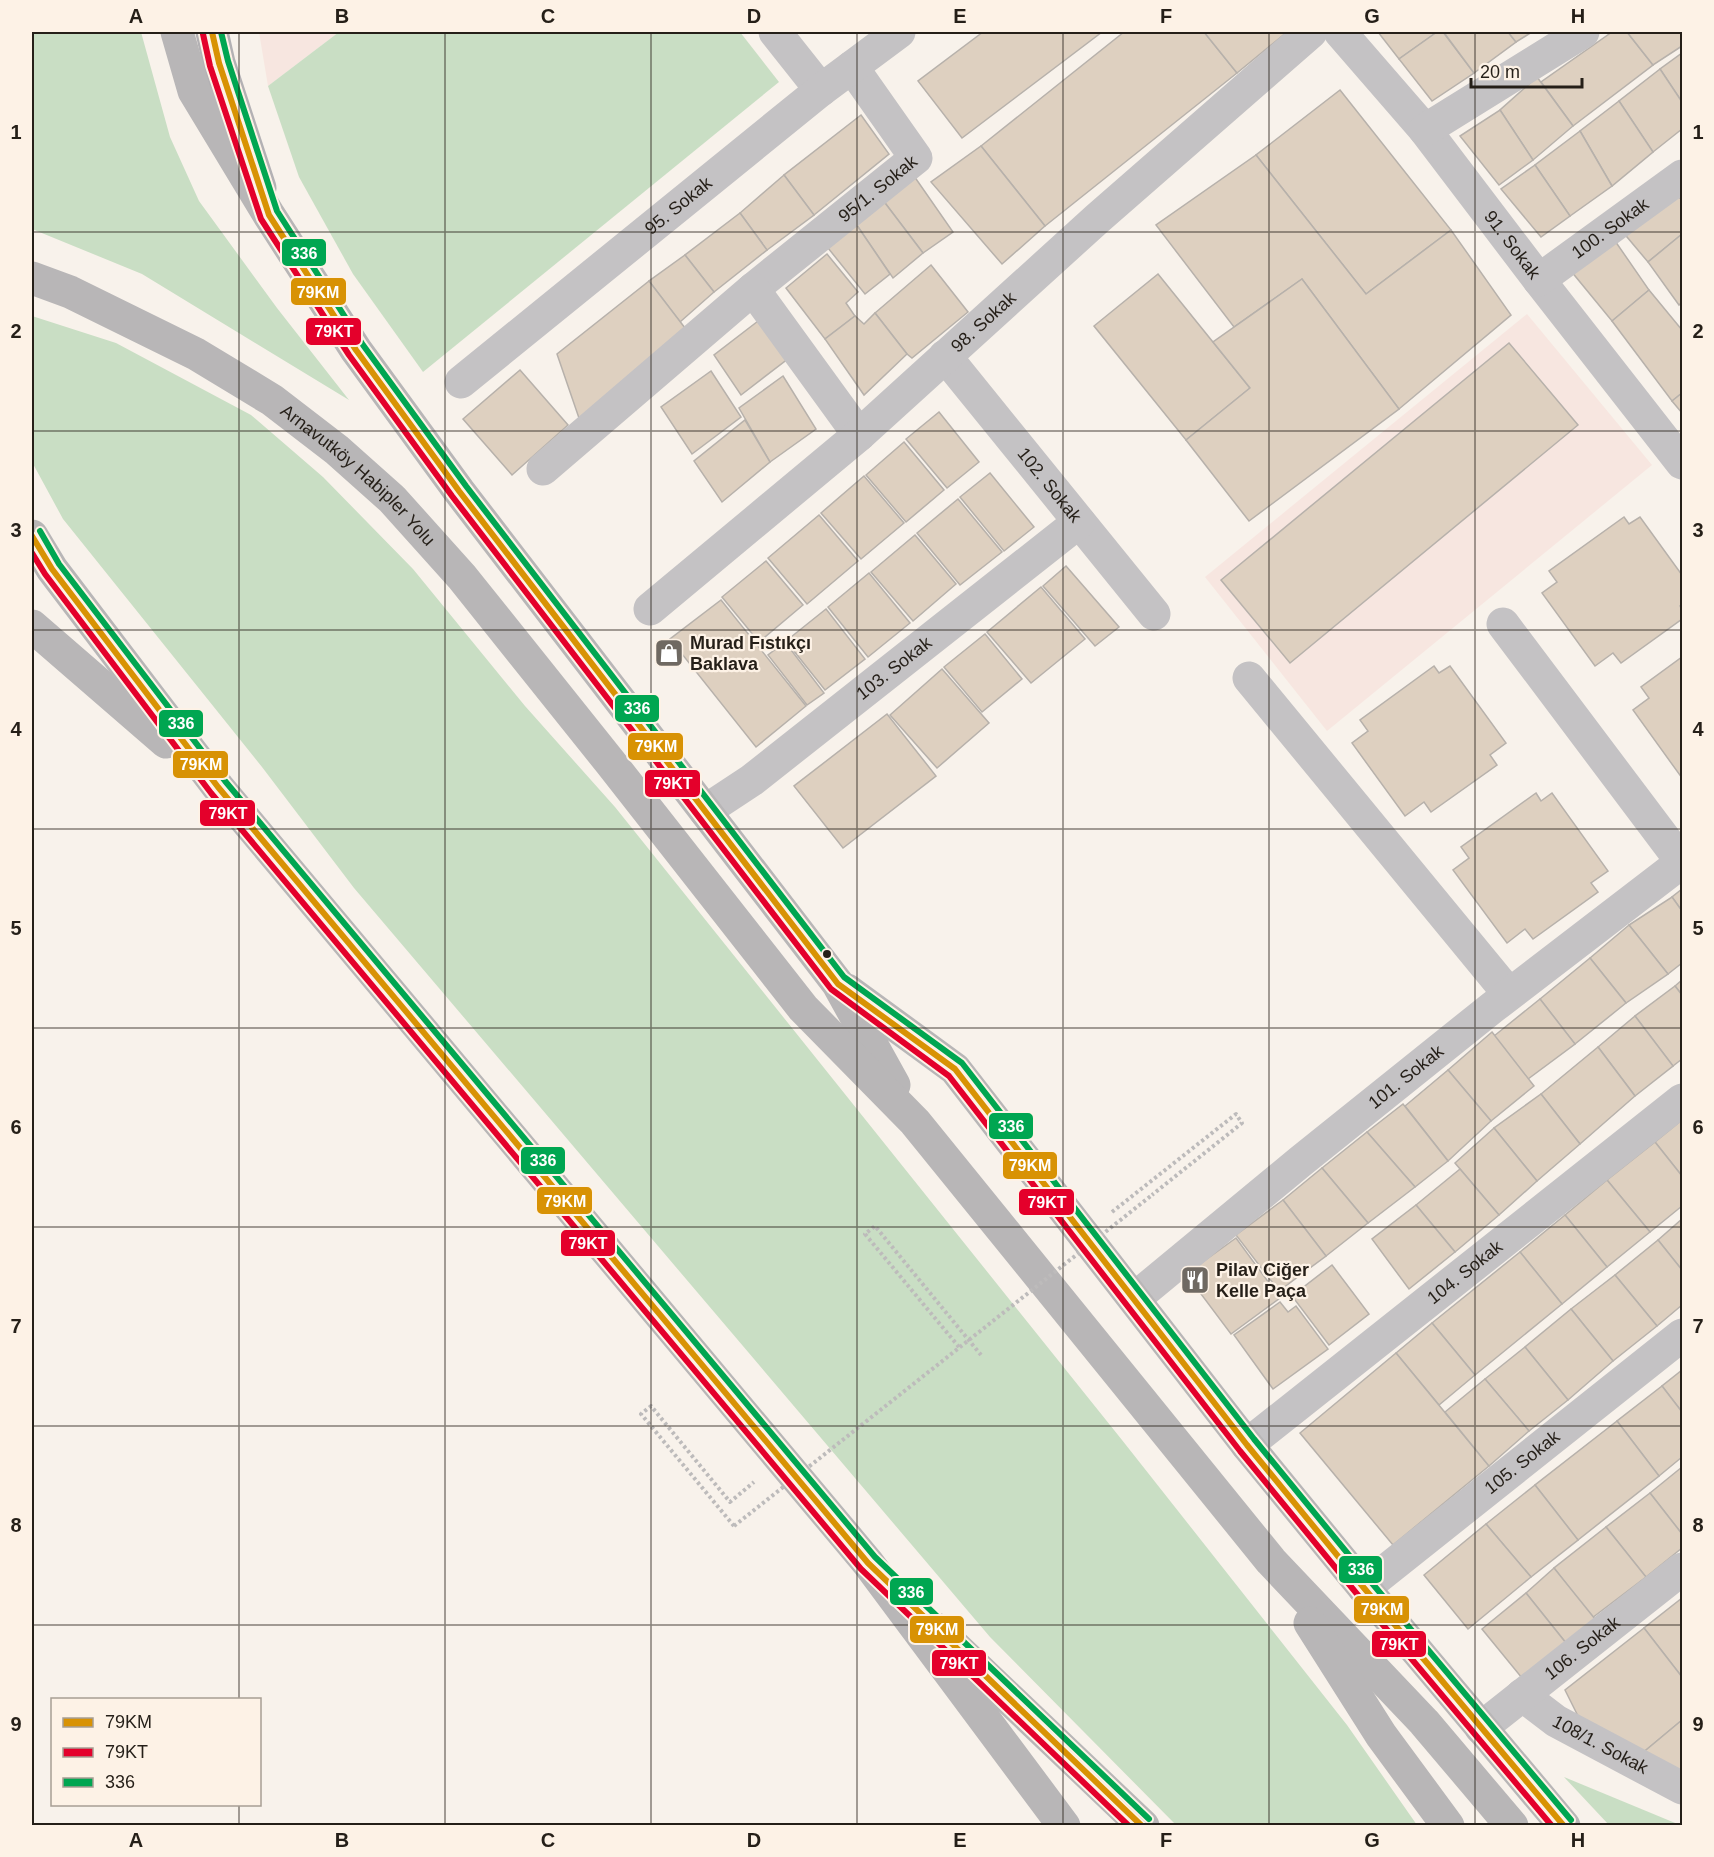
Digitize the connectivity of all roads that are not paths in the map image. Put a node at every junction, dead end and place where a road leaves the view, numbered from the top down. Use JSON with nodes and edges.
{"nodes":[{"id":1,"x":177,"y":32,"type":"edge"},
{"id":2,"x":212,"y":32,"type":"edge"},
{"id":3,"x":775,"y":32,"type":"edge"},
{"id":4,"x":898,"y":32,"type":"edge"},
{"id":5,"x":1311,"y":32,"type":"edge"},
{"id":6,"x":1340,"y":32,"type":"edge"},
{"id":7,"x":1583,"y":32,"type":"edge"},
{"id":8,"x":852,"y":67,"type":"junction"},
{"id":9,"x":821,"y":90,"type":"junction"},
{"id":10,"x":1425,"y":130,"type":"junction"},
{"id":11,"x":1683,"y":176,"type":"edge"},
{"id":12,"x":269,"y":215,"type":"junction"},
{"id":13,"x":32,"y":278,"type":"edge"},
{"id":14,"x":1539,"y":280,"type":"junction"},
{"id":15,"x":753,"y":289,"type":"junction"},
{"id":16,"x":945,"y":356,"type":"junction"},
{"id":17,"x":461,"y":382,"type":"dead end"},
{"id":18,"x":859,"y":435,"type":"junction"},
{"id":19,"x":1683,"y":463,"type":"edge"},
{"id":20,"x":543,"y":469,"type":"dead end"},
{"id":21,"x":1079,"y":522,"type":"junction"},
{"id":22,"x":32,"y":536,"type":"edge"},
{"id":23,"x":650,"y":609,"type":"dead end"},
{"id":24,"x":1154,"y":614,"type":"dead end"},
{"id":25,"x":1503,"y":624,"type":"dead end"},
{"id":26,"x":32,"y":626,"type":"edge"},
{"id":27,"x":1249,"y":678,"type":"dead end"},
{"id":28,"x":610,"y":762,"type":"junction"},
{"id":29,"x":218,"y":787,"type":"junction"},
{"id":30,"x":705,"y":811,"type":"junction"},
{"id":31,"x":1683,"y":862,"type":"edge"},
{"id":32,"x":838,"y":984,"type":"junction"},
{"id":33,"x":1509,"y":994,"type":"junction"},
{"id":34,"x":1683,"y":1100,"type":"edge"},
{"id":35,"x":915,"y":1122,"type":"junction"},
{"id":36,"x":1134,"y":1299,"type":"junction"},
{"id":37,"x":1683,"y":1335,"type":"edge"},
{"id":38,"x":1247,"y":1445,"type":"junction"},
{"id":39,"x":1271,"y":1561,"type":"junction"},
{"id":40,"x":868,"y":1563,"type":"junction"},
{"id":41,"x":1683,"y":1569,"type":"edge"},
{"id":42,"x":1364,"y":1588,"type":"junction"},
{"id":43,"x":1522,"y":1695,"type":"junction"},
{"id":44,"x":1481,"y":1728,"type":"junction"},
{"id":45,"x":1683,"y":1788,"type":"edge"},
{"id":46,"x":1064,"y":1826,"type":"edge"},
{"id":47,"x":1143,"y":1826,"type":"edge"},
{"id":48,"x":1448,"y":1826,"type":"edge"},
{"id":49,"x":1512,"y":1826,"type":"edge"},
{"id":50,"x":1564,"y":1826,"type":"edge"}],
"edges":[{"from":1,"to":12,"type":"highway"},
{"from":2,"to":12,"type":"main road"},
{"from":3,"to":9,"type":"street"},
{"from":4,"to":8,"type":"street","name":"95. Sokak"},
{"from":5,"to":16,"type":"street","name":"98. Sokak"},
{"from":6,"to":10,"type":"street","name":"91. Sokak"},
{"from":7,"to":10,"type":"street"},
{"from":8,"to":9,"type":"street","name":"95. Sokak"},
{"from":8,"to":15,"type":"street","name":"95/1. Sokak"},
{"from":9,"to":17,"type":"street","name":"95. Sokak"},
{"from":10,"to":14,"type":"street","name":"91. Sokak"},
{"from":11,"to":14,"type":"street","name":"100. Sokak"},
{"from":12,"to":30,"type":"highway"},
{"from":13,"to":28,"type":"highway","name":"Arnavutköy Habipler Yolu"},
{"from":14,"to":19,"type":"street","name":"91. Sokak"},
{"from":15,"to":18,"type":"street"},
{"from":15,"to":20,"type":"street","name":"95/1. Sokak"},
{"from":16,"to":18,"type":"street","name":"98. Sokak"},
{"from":16,"to":21,"type":"street","name":"102. Sokak"},
{"from":18,"to":23,"type":"street","name":"98. Sokak"},
{"from":21,"to":24,"type":"street","name":"102. Sokak"},
{"from":21,"to":30,"type":"street","name":"103. Sokak"},
{"from":22,"to":29,"type":"highway"},
{"from":25,"to":31,"type":"street"},
{"from":26,"to":29,"type":"highway"},
{"from":27,"to":33,"type":"street"},
{"from":28,"to":30,"type":"highway"},
{"from":28,"to":35,"type":"highway","name":"Arnavutköy Habipler Yolu"},
{"from":29,"to":40,"type":"highway"},
{"from":30,"to":32,"type":"highway"},
{"from":31,"to":33,"type":"street","name":"101. Sokak"},
{"from":32,"to":35,"type":"highway"},
{"from":32,"to":36,"type":"highway"},
{"from":33,"to":36,"type":"street","name":"101. Sokak"},
{"from":34,"to":38,"type":"street","name":"104. Sokak"},
{"from":35,"to":39,"type":"highway"},
{"from":36,"to":38,"type":"highway"},
{"from":37,"to":42,"type":"street","name":"105. Sokak"},
{"from":38,"to":42,"type":"highway"},
{"from":39,"to":48,"type":"highway"},
{"from":39,"to":49,"type":"highway"},
{"from":40,"to":46,"type":"highway"},
{"from":40,"to":47,"type":"highway"},
{"from":41,"to":43,"type":"street","name":"106. Sokak"},
{"from":42,"to":44,"type":"highway"},
{"from":43,"to":44,"type":"street","name":"106. Sokak"},
{"from":43,"to":45,"type":"street","name":"108/1. Sokak"},
{"from":44,"to":50,"type":"highway"}]}
